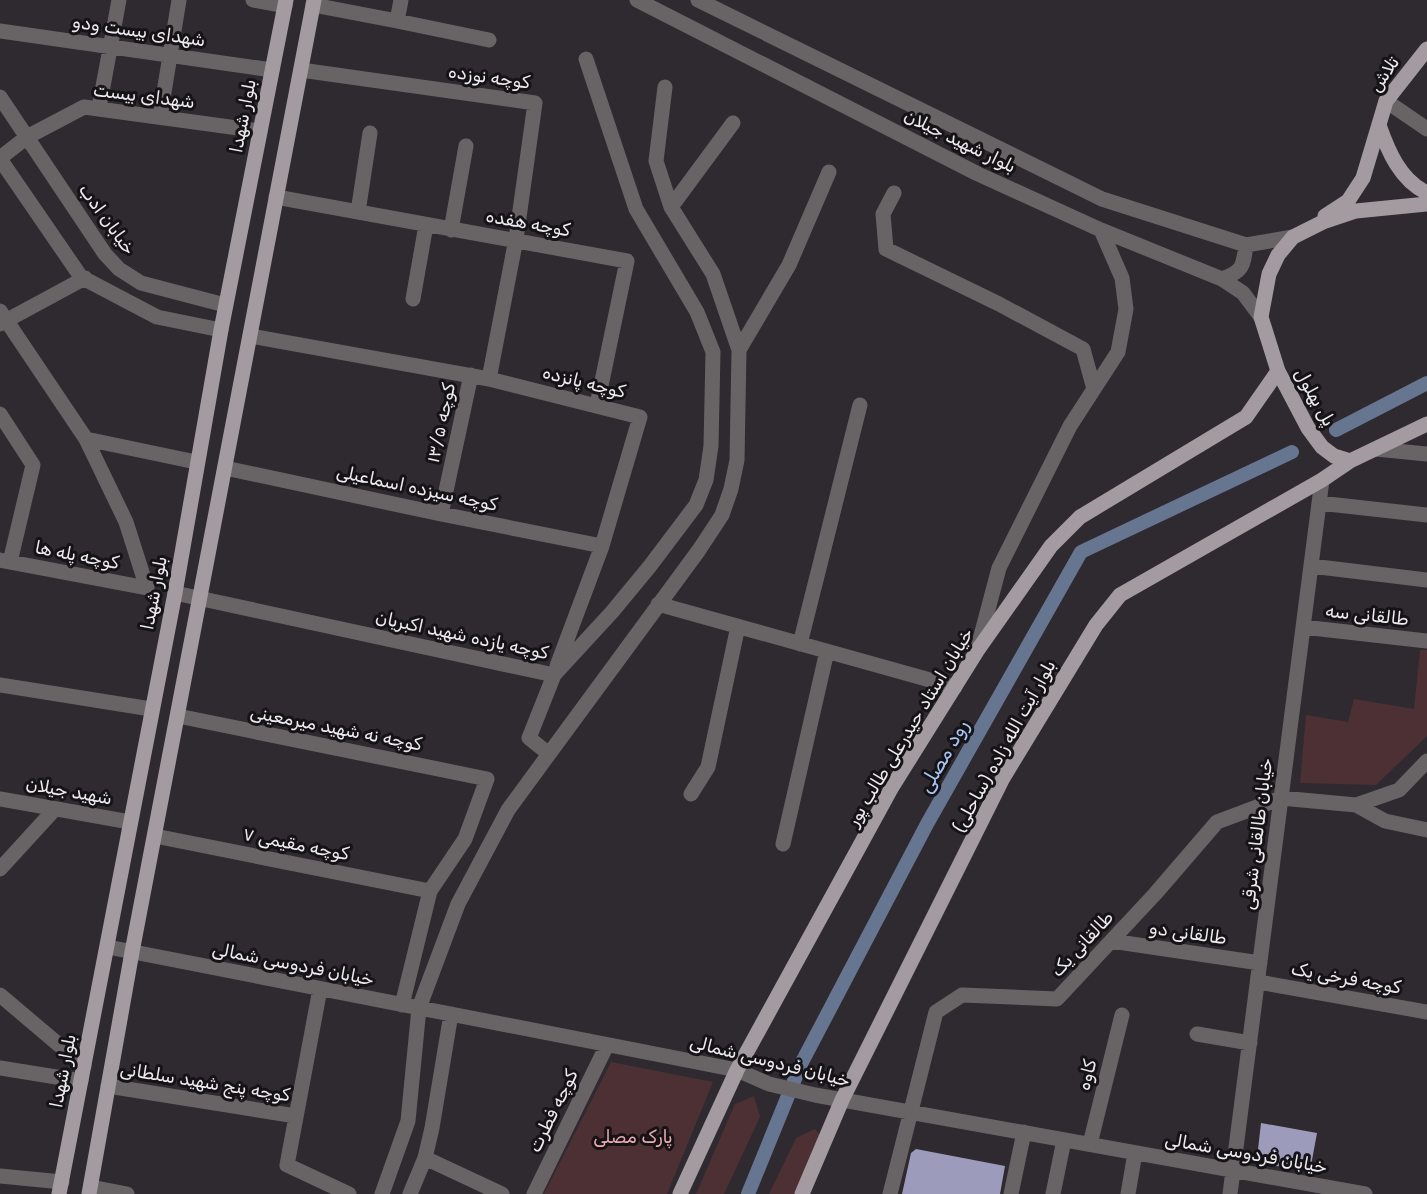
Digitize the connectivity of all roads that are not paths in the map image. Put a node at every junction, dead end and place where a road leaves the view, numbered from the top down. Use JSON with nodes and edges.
{"nodes":[{"id":1,"x":119,"y":0,"type":"edge"},
{"id":2,"x":179,"y":0,"type":"edge"},
{"id":3,"x":253,"y":0,"type":"edge"},
{"id":4,"x":401,"y":0,"type":"edge"},
{"id":5,"x":637,"y":0,"type":"edge"},
{"id":6,"x":698,"y":0,"type":"edge"},
{"id":7,"x":286,"y":3,"type":"edge"},
{"id":8,"x":313,"y":3,"type":"edge"},
{"id":9,"x":398,"y":21,"type":"junction"},
{"id":10,"x":0,"y":31,"type":"edge"},
{"id":11,"x":489,"y":40,"type":"dead end"},
{"id":12,"x":111,"y":47,"type":"junction"},
{"id":13,"x":1427,"y":49,"type":"edge"},
{"id":14,"x":170,"y":56,"type":"junction"},
{"id":15,"x":586,"y":59,"type":"dead end"},
{"id":16,"x":272,"y":70,"type":"junction"},
{"id":17,"x":301,"y":70,"type":"junction"},
{"id":18,"x":665,"y":87,"type":"dead end"},
{"id":19,"x":0,"y":97,"type":"edge"},
{"id":20,"x":1386,"y":101,"type":"junction"},
{"id":21,"x":99,"y":108,"type":"junction"},
{"id":22,"x":160,"y":117,"type":"junction"},
{"id":23,"x":733,"y":123,"type":"dead end"},
{"id":24,"x":1379,"y":125,"type":"junction"},
{"id":25,"x":1427,"y":129,"type":"edge"},
{"id":26,"x":260,"y":130,"type":"junction"},
{"id":27,"x":370,"y":133,"type":"dead end"},
{"id":28,"x":27,"y":137,"type":"junction"},
{"id":29,"x":466,"y":146,"type":"dead end"},
{"id":30,"x":0,"y":159,"type":"edge"},
{"id":31,"x":829,"y":172,"type":"dead end"},
{"id":32,"x":894,"y":193,"type":"dead end"},
{"id":33,"x":1427,"y":193,"type":"edge"},
{"id":34,"x":276,"y":197,"type":"junction"},
{"id":35,"x":1427,"y":204,"type":"edge"},
{"id":36,"x":671,"y":207,"type":"junction"},
{"id":37,"x":358,"y":212,"type":"junction"},
{"id":38,"x":426,"y":225,"type":"junction"},
{"id":39,"x":451,"y":230,"type":"junction"},
{"id":40,"x":1101,"y":230,"type":"junction"},
{"id":41,"x":1293,"y":237,"type":"junction"},
{"id":42,"x":516,"y":239,"type":"junction"},
{"id":43,"x":1246,"y":245,"type":"junction"},
{"id":44,"x":85,"y":278,"type":"junction"},
{"id":45,"x":1221,"y":279,"type":"junction"},
{"id":46,"x":413,"y":299,"type":"dead end"},
{"id":47,"x":225,"y":305,"type":"junction"},
{"id":48,"x":1261,"y":317,"type":"junction"},
{"id":49,"x":2,"y":319,"type":"edge"},
{"id":50,"x":220,"y":330,"type":"junction"},
{"id":51,"x":250,"y":336,"type":"junction"},
{"id":52,"x":739,"y":350,"type":"junction"},
{"id":53,"x":1278,"y":371,"type":"junction"},
{"id":54,"x":471,"y":375,"type":"junction"},
{"id":55,"x":489,"y":379,"type":"junction"},
{"id":56,"x":1094,"y":389,"type":"junction"},
{"id":57,"x":597,"y":405,"type":"junction"},
{"id":58,"x":860,"y":405,"type":"dead end"},
{"id":59,"x":0,"y":414,"type":"edge"},
{"id":60,"x":1427,"y":424,"type":"edge"},
{"id":61,"x":86,"y":439,"type":"junction"},
{"id":62,"x":1376,"y":449,"type":"junction"},
{"id":63,"x":1427,"y":454,"type":"edge"},
{"id":64,"x":1350,"y":461,"type":"junction"},
{"id":65,"x":196,"y":462,"type":"junction"},
{"id":66,"x":225,"y":468,"type":"junction"},
{"id":67,"x":1322,"y":480,"type":"junction"},
{"id":68,"x":1319,"y":503,"type":"junction"},
{"id":69,"x":441,"y":514,"type":"junction"},
{"id":70,"x":1427,"y":515,"type":"edge"},
{"id":71,"x":602,"y":546,"type":"junction"},
{"id":72,"x":5,"y":561,"type":"edge"},
{"id":73,"x":1311,"y":566,"type":"junction"},
{"id":74,"x":1427,"y":580,"type":"edge"},
{"id":75,"x":175,"y":592,"type":"junction"},
{"id":76,"x":201,"y":597,"type":"junction"},
{"id":77,"x":658,"y":604,"type":"junction"},
{"id":78,"x":738,"y":626,"type":"junction"},
{"id":79,"x":1303,"y":627,"type":"junction"},
{"id":80,"x":1427,"y":641,"type":"edge"},
{"id":81,"x":800,"y":644,"type":"junction"},
{"id":82,"x":827,"y":651,"type":"junction"},
{"id":83,"x":977,"y":651,"type":"junction"},
{"id":84,"x":554,"y":675,"type":"junction"},
{"id":85,"x":0,"y":686,"type":"edge"},
{"id":86,"x":955,"y":687,"type":"junction"},
{"id":87,"x":151,"y":710,"type":"junction"},
{"id":88,"x":177,"y":716,"type":"junction"},
{"id":89,"x":549,"y":754,"type":"junction"},
{"id":90,"x":1427,"y":761,"type":"edge"},
{"id":91,"x":691,"y":794,"type":"dead end"},
{"id":92,"x":1281,"y":798,"type":"junction"},
{"id":93,"x":0,"y":799,"type":"edge"},
{"id":94,"x":1356,"y":805,"type":"junction"},
{"id":95,"x":55,"y":809,"type":"junction"},
{"id":96,"x":130,"y":822,"type":"junction"},
{"id":97,"x":1427,"y":830,"type":"edge"},
{"id":98,"x":155,"y":836,"type":"junction"},
{"id":99,"x":783,"y":844,"type":"dead end"},
{"id":100,"x":0,"y":869,"type":"edge"},
{"id":101,"x":430,"y":891,"type":"junction"},
{"id":102,"x":1111,"y":941,"type":"junction"},
{"id":103,"x":108,"y":947,"type":"junction"},
{"id":104,"x":132,"y":952,"type":"junction"},
{"id":105,"x":1260,"y":963,"type":"junction"},
{"id":106,"x":1258,"y":982,"type":"junction"},
{"id":107,"x":320,"y":989,"type":"junction"},
{"id":108,"x":0,"y":995,"type":"edge"},
{"id":109,"x":402,"y":1005,"type":"junction"},
{"id":110,"x":419,"y":1008,"type":"junction"},
{"id":111,"x":1427,"y":1012,"type":"edge"},
{"id":112,"x":451,"y":1014,"type":"junction"},
{"id":113,"x":1122,"y":1015,"type":"dead end"},
{"id":114,"x":1197,"y":1034,"type":"dead end"},
{"id":115,"x":1250,"y":1043,"type":"junction"},
{"id":116,"x":607,"y":1045,"type":"junction"},
{"id":117,"x":0,"y":1068,"type":"edge"},
{"id":118,"x":737,"y":1070,"type":"junction"},
{"id":119,"x":82,"y":1073,"type":"junction"},
{"id":120,"x":108,"y":1086,"type":"junction"},
{"id":121,"x":842,"y":1100,"type":"junction"},
{"id":122,"x":912,"y":1112,"type":"junction"},
{"id":123,"x":296,"y":1116,"type":"junction"},
{"id":124,"x":1024,"y":1132,"type":"junction"},
{"id":125,"x":1064,"y":1140,"type":"junction"},
{"id":126,"x":1090,"y":1144,"type":"junction"},
{"id":127,"x":1135,"y":1153,"type":"junction"},
{"id":128,"x":425,"y":1158,"type":"junction"},
{"id":129,"x":1233,"y":1170,"type":"junction"},
{"id":130,"x":0,"y":1176,"type":"edge"},
{"id":131,"x":60,"y":1188,"type":"edge"},
{"id":132,"x":90,"y":1190,"type":"edge"},
{"id":133,"x":127,"y":1194,"type":"edge"},
{"id":134,"x":349,"y":1194,"type":"edge"},
{"id":135,"x":382,"y":1194,"type":"edge"},
{"id":136,"x":410,"y":1194,"type":"edge"},
{"id":137,"x":502,"y":1194,"type":"edge"},
{"id":138,"x":534,"y":1194,"type":"edge"},
{"id":139,"x":680,"y":1194,"type":"edge"},
{"id":140,"x":802,"y":1194,"type":"edge"},
{"id":141,"x":890,"y":1194,"type":"edge"},
{"id":142,"x":1011,"y":1194,"type":"edge"},
{"id":143,"x":1053,"y":1194,"type":"edge"},
{"id":144,"x":1128,"y":1194,"type":"edge"},
{"id":145,"x":1230,"y":1194,"type":"edge"},
{"id":146,"x":1365,"y":1194,"type":"edge"}],
"edges":[{"from":1,"to":12,"type":"street"},
{"from":2,"to":14,"type":"street"},
{"from":3,"to":7,"type":"street"},
{"from":4,"to":9,"type":"street"},
{"from":5,"to":40,"type":"street","name":"بلوار شهید جیلان"},
{"from":6,"to":43,"type":"street","name":"بلوار شهید جیلان"},
{"from":7,"to":16,"type":"main road","name":"بلوار شهدا"},
{"from":8,"to":9,"type":"street"},
{"from":8,"to":17,"type":"main road"},
{"from":9,"to":11,"type":"street"},
{"from":10,"to":12,"type":"street","name":"شهدای بیست ودو"},
{"from":12,"to":14,"type":"street","name":"شهدای بیست ودو"},
{"from":12,"to":21,"type":"street"},
{"from":13,"to":20,"type":"main road","name":"تلاش"},
{"from":14,"to":16,"type":"street","name":"شهدای بیست ودو"},
{"from":14,"to":22,"type":"street"},
{"from":15,"to":84,"type":"street"},
{"from":16,"to":26,"type":"main road","name":"بلوار شهدا"},
{"from":17,"to":34,"type":"main road"},
{"from":17,"to":42,"type":"street","name":"کوچه نوزده"},
{"from":18,"to":36,"type":"street"},
{"from":19,"to":28,"type":"street","name":"خیابان ادب"},
{"from":20,"to":24,"type":"main road","name":"تلاش"},
{"from":20,"to":25,"type":"street"},
{"from":21,"to":22,"type":"street","name":"شهدای بیست"},
{"from":21,"to":28,"type":"street","name":"شهدای بیست"},
{"from":22,"to":26,"type":"street","name":"شهدای بیست"},
{"from":23,"to":36,"type":"street"},
{"from":24,"to":33,"type":"main road"},
{"from":24,"to":41,"type":"main road","name":"تلاش"},
{"from":26,"to":47,"type":"main road","name":"بلوار شهدا"},
{"from":27,"to":37,"type":"street"},
{"from":28,"to":30,"type":"street","name":"شهدای بیست"},
{"from":28,"to":47,"type":"street","name":"خیابان ادب"},
{"from":29,"to":39,"type":"street"},
{"from":30,"to":44,"type":"street"},
{"from":31,"to":52,"type":"street"},
{"from":32,"to":56,"type":"street"},
{"from":34,"to":37,"type":"street","name":"کوچه هفده"},
{"from":34,"to":51,"type":"main road"},
{"from":35,"to":41,"type":"main road"},
{"from":36,"to":52,"type":"street"},
{"from":37,"to":38,"type":"street","name":"کوچه هفده"},
{"from":38,"to":39,"type":"street","name":"کوچه هفده"},
{"from":38,"to":46,"type":"street"},
{"from":39,"to":42,"type":"street","name":"کوچه هفده"},
{"from":40,"to":45,"type":"street","name":"بلوار شهید جیلان"},
{"from":40,"to":56,"type":"street"},
{"from":41,"to":43,"type":"street","name":"بلوار شهید جیلان"},
{"from":41,"to":48,"type":"main road"},
{"from":42,"to":55,"type":"street"},
{"from":42,"to":57,"type":"street","name":"کوچه هفده"},
{"from":43,"to":45,"type":"street"},
{"from":44,"to":49,"type":"street"},
{"from":44,"to":50,"type":"street"},
{"from":45,"to":48,"type":"street","name":"بلوار شهید جیلان"},
{"from":47,"to":50,"type":"main road","name":"بلوار شهدا"},
{"from":48,"to":53,"type":"main road","name":"پل بهلول"},
{"from":49,"to":61,"type":"street"},
{"from":50,"to":65,"type":"main road","name":"بلوار شهدا"},
{"from":51,"to":54,"type":"street","name":"کوچه پانزده"},
{"from":51,"to":66,"type":"main road"},
{"from":52,"to":77,"type":"street"},
{"from":53,"to":64,"type":"main road","name":"پل بهلول"},
{"from":53,"to":83,"type":"main road","name":"خیابان استاد حیدرعلی طالب پور"},
{"from":54,"to":55,"type":"street","name":"کوچه پانزده"},
{"from":54,"to":69,"type":"street","name":"کوچه ۱۳/۵"},
{"from":55,"to":57,"type":"street","name":"کوچه پانزده"},
{"from":56,"to":83,"type":"street"},
{"from":57,"to":71,"type":"street","name":"کوچه پانزده"},
{"from":58,"to":81,"type":"street"},
{"from":59,"to":72,"type":"street"},
{"from":60,"to":62,"type":"main road","name":"بلوار آیت الله زاده (ساحلی)"},
{"from":61,"to":65,"type":"street"},
{"from":61,"to":72,"type":"street","name":"کوچه پله ها"},
{"from":62,"to":63,"type":"street"},
{"from":62,"to":64,"type":"main road","name":"بلوار آیت الله زاده (ساحلی)"},
{"from":64,"to":67,"type":"main road","name":"بلوار آیت الله زاده (ساحلی)"},
{"from":65,"to":75,"type":"main road","name":"بلوار شهدا"},
{"from":66,"to":69,"type":"street","name":"کوچه سیزده اسماعیلی"},
{"from":66,"to":76,"type":"main road"},
{"from":67,"to":68,"type":"street","name":"خیابان طالقانی شرقی"},
{"from":67,"to":121,"type":"main road","name":"بلوار آیت الله زاده (ساحلی)"},
{"from":68,"to":70,"type":"street"},
{"from":68,"to":73,"type":"street","name":"خیابان طالقانی شرقی"},
{"from":69,"to":71,"type":"street","name":"کوچه سیزده اسماعیلی"},
{"from":71,"to":84,"type":"street","name":"کوچه پانزده"},
{"from":73,"to":74,"type":"street"},
{"from":73,"to":79,"type":"street","name":"خیابان طالقانی شرقی"},
{"from":75,"to":76,"type":"street","name":"کوچه یازده شهید اکبریان"},
{"from":75,"to":87,"type":"main road","name":"بلوار شهدا"},
{"from":76,"to":84,"type":"street","name":"کوچه یازده شهید اکبریان"},
{"from":76,"to":88,"type":"main road"},
{"from":77,"to":78,"type":"street"},
{"from":77,"to":89,"type":"street"},
{"from":78,"to":81,"type":"street"},
{"from":78,"to":91,"type":"street"},
{"from":79,"to":80,"type":"street","name":"طالقانی سه"},
{"from":79,"to":92,"type":"street","name":"خیابان طالقانی شرقی"},
{"from":81,"to":82,"type":"street"},
{"from":82,"to":86,"type":"street"},
{"from":82,"to":99,"type":"street"},
{"from":83,"to":86,"type":"main road","name":"خیابان استاد حیدرعلی طالب پور"},
{"from":84,"to":89,"type":"street","name":"کوچه یازده شهید اکبریان"},
{"from":85,"to":87,"type":"street"},
{"from":86,"to":118,"type":"main road","name":"خیابان استاد حیدرعلی طالب پور"},
{"from":87,"to":96,"type":"main road","name":"بلوار شهدا"},
{"from":88,"to":98,"type":"main road"},
{"from":88,"to":101,"type":"street","name":"کوچه نه شهید میرمعینی"},
{"from":89,"to":110,"type":"street"},
{"from":90,"to":94,"type":"street"},
{"from":92,"to":94,"type":"street"},
{"from":92,"to":102,"type":"street","name":"طالقانی یک"},
{"from":92,"to":105,"type":"street","name":"خیابان طالقانی شرقی"},
{"from":93,"to":95,"type":"street","name":"شهید جیلان"},
{"from":94,"to":97,"type":"street"},
{"from":95,"to":96,"type":"street","name":"شهید جیلان"},
{"from":95,"to":100,"type":"street"},
{"from":96,"to":103,"type":"main road","name":"بلوار شهدا"},
{"from":98,"to":101,"type":"street","name":"کوچه مقیمی ۷"},
{"from":98,"to":104,"type":"main road"},
{"from":101,"to":109,"type":"street"},
{"from":102,"to":105,"type":"street","name":"طالقانی دو"},
{"from":102,"to":122,"type":"street","name":"طالقانی یک"},
{"from":103,"to":104,"type":"street","name":"خیابان فردوسی شمالی"},
{"from":103,"to":119,"type":"main road","name":"بلوار شهدا"},
{"from":104,"to":107,"type":"street","name":"خیابان فردوسی شمالی"},
{"from":104,"to":120,"type":"main road"},
{"from":105,"to":106,"type":"street","name":"خیابان طالقانی شرقی"},
{"from":106,"to":111,"type":"street","name":"کوچه فرخی یک"},
{"from":106,"to":115,"type":"street","name":"خیابان طالقانی شرقی"},
{"from":107,"to":109,"type":"street","name":"خیابان فردوسی شمالی"},
{"from":107,"to":123,"type":"street"},
{"from":108,"to":119,"type":"street"},
{"from":109,"to":110,"type":"street","name":"خیابان فردوسی شمالی"},
{"from":110,"to":112,"type":"street","name":"خیابان فردوسی شمالی"},
{"from":110,"to":135,"type":"street"},
{"from":112,"to":116,"type":"street","name":"خیابان فردوسی شمالی"},
{"from":112,"to":128,"type":"street"},
{"from":113,"to":126,"type":"street","name":"کاوه"},
{"from":114,"to":115,"type":"street"},
{"from":115,"to":129,"type":"street","name":"خیابان طالقانی شرقی"},
{"from":116,"to":118,"type":"street","name":"خیابان فردوسی شمالی"},
{"from":116,"to":138,"type":"street","name":"کوچه فطرت"},
{"from":117,"to":119,"type":"street"},
{"from":118,"to":121,"type":"street","name":"خیابان فردوسی شمالی"},
{"from":118,"to":139,"type":"main road","name":"خیابان استاد حیدرعلی طالب پور"},
{"from":119,"to":131,"type":"main road","name":"بلوار شهدا"},
{"from":120,"to":123,"type":"street","name":"کوچه پنج شهید سلطانی"},
{"from":120,"to":132,"type":"main road"},
{"from":121,"to":122,"type":"street","name":"خیابان فردوسی شمالی"},
{"from":121,"to":140,"type":"main road","name":"بلوار آیت الله زاده (ساحلی)"},
{"from":122,"to":124,"type":"street","name":"خیابان فردوسی شمالی"},
{"from":122,"to":141,"type":"street","name":"طالقانی یک"},
{"from":123,"to":134,"type":"street"},
{"from":124,"to":125,"type":"street","name":"خیابان فردوسی شمالی"},
{"from":124,"to":142,"type":"street"},
{"from":125,"to":126,"type":"street","name":"خیابان فردوسی شمالی"},
{"from":125,"to":143,"type":"street"},
{"from":126,"to":127,"type":"street","name":"خیابان فردوسی شمالی"},
{"from":127,"to":129,"type":"street","name":"خیابان فردوسی شمالی"},
{"from":127,"to":144,"type":"street"},
{"from":128,"to":136,"type":"street"},
{"from":128,"to":137,"type":"street"},
{"from":129,"to":145,"type":"street","name":"خیابان طالقانی شرقی"},
{"from":129,"to":146,"type":"street","name":"خیابان فردوسی شمالی"},
{"from":130,"to":131,"type":"street"},
{"from":132,"to":133,"type":"street"}]}
